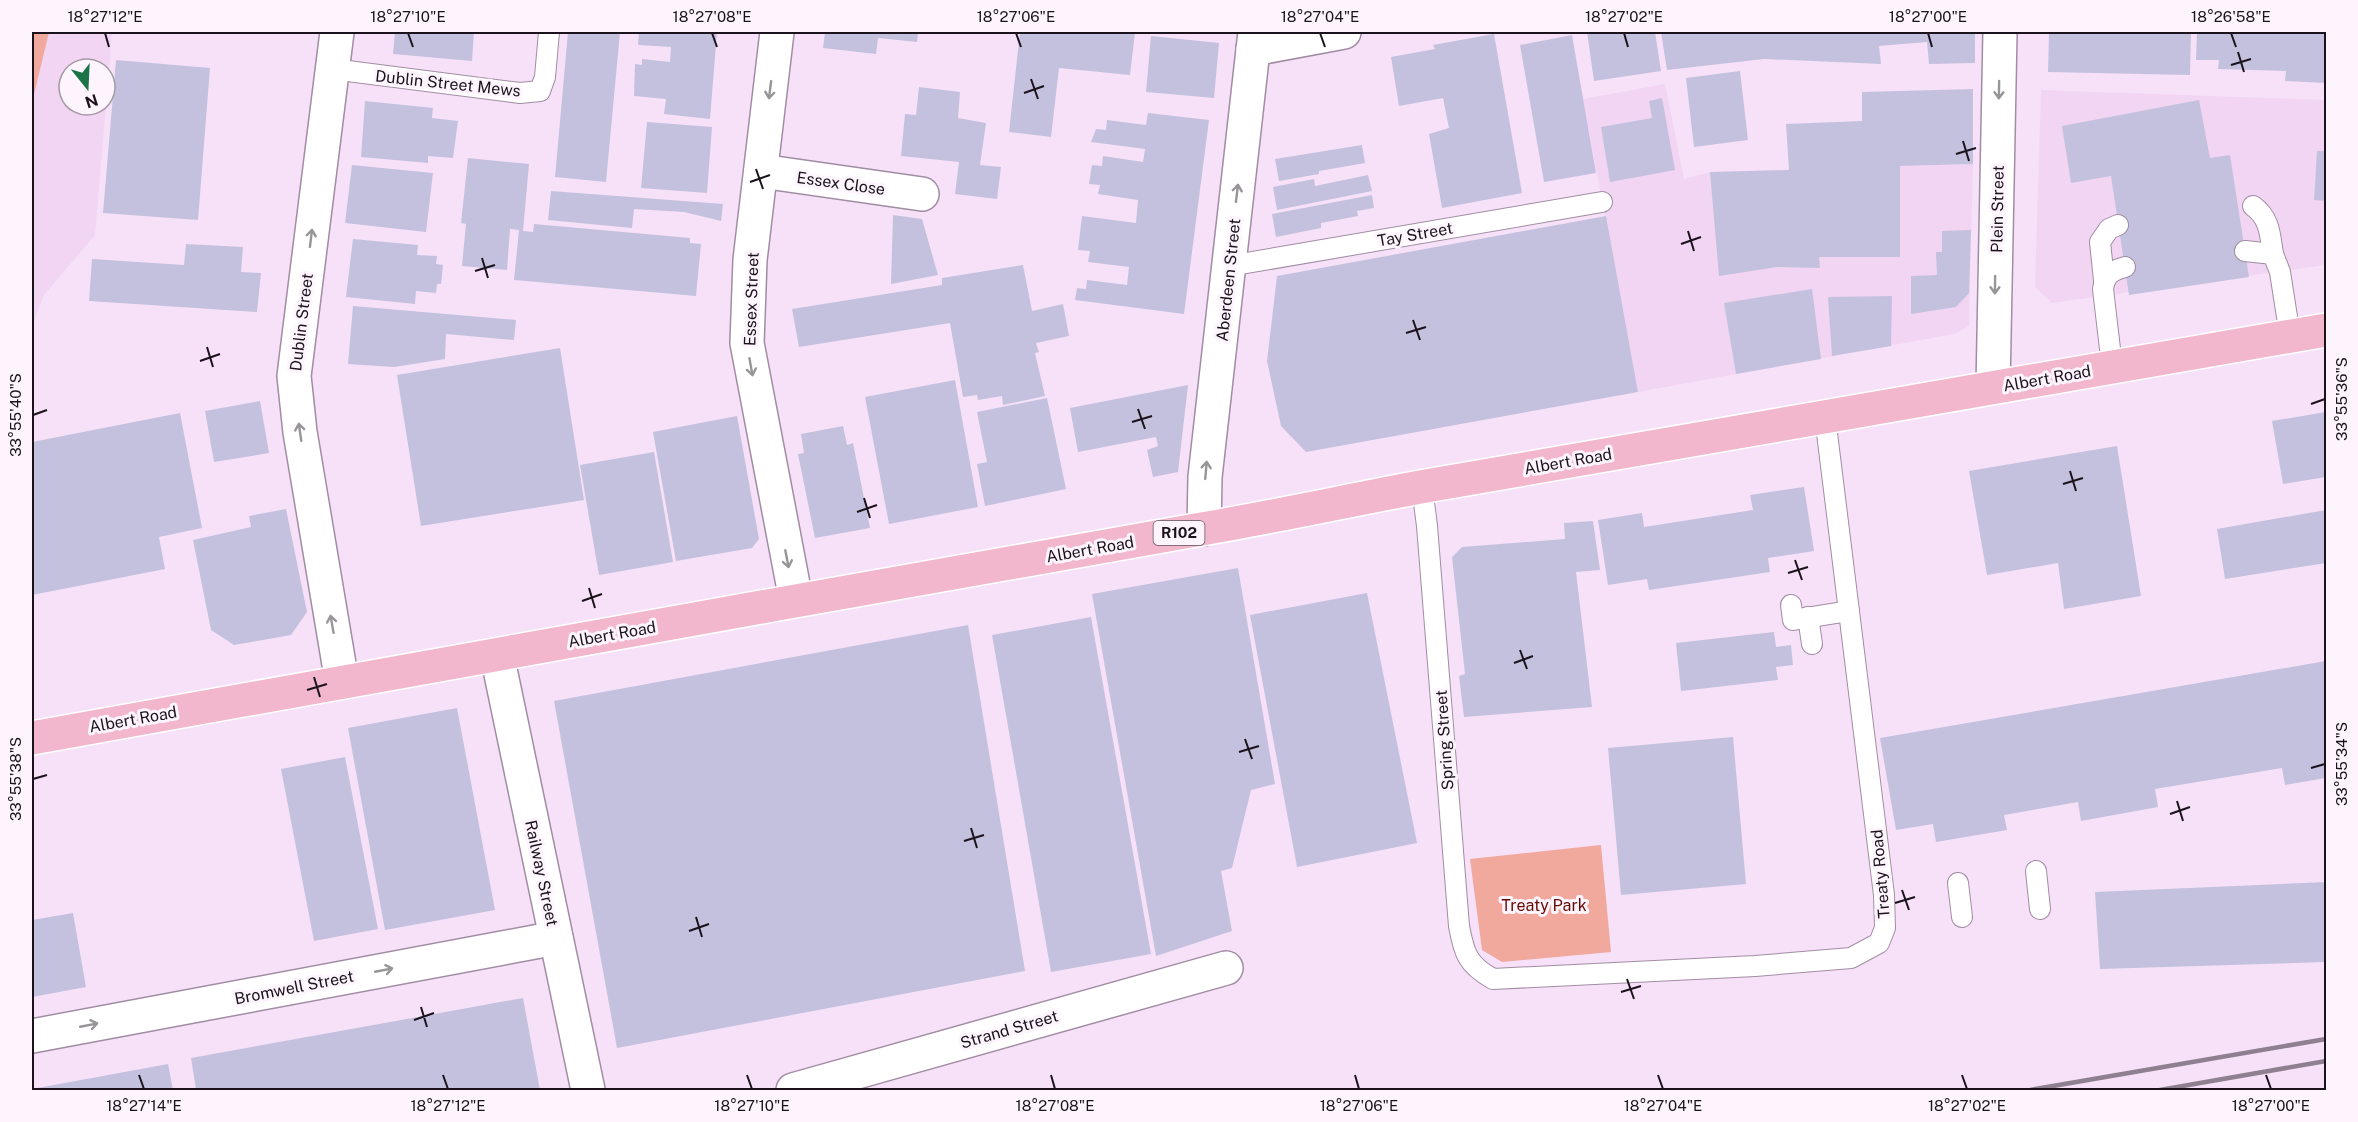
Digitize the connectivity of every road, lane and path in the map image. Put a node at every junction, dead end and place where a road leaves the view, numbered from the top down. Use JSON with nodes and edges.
{"nodes":[{"id":1,"x":337,"y":32,"type":"edge"},
{"id":2,"x":549,"y":32,"type":"edge"},
{"id":3,"x":777,"y":32,"type":"edge"},
{"id":4,"x":1344,"y":32,"type":"edge"},
{"id":5,"x":2001,"y":32,"type":"edge"},
{"id":6,"x":1254,"y":40,"type":"edge"},
{"id":7,"x":332,"y":69,"type":"junction"},
{"id":8,"x":760,"y":171,"type":"junction"},
{"id":9,"x":922,"y":194,"type":"dead end"},
{"id":10,"x":1602,"y":201,"type":"dead end"},
{"id":11,"x":2253,"y":206,"type":"dead end"},
{"id":12,"x":2118,"y":225,"type":"dead end"},
{"id":13,"x":2245,"y":251,"type":"dead end"},
{"id":14,"x":2273,"y":254,"type":"junction"},
{"id":15,"x":1229,"y":266,"type":"junction"},
{"id":16,"x":2125,"y":267,"type":"dead end"},
{"id":17,"x":2104,"y":280,"type":"junction"},
{"id":18,"x":2326,"y":330,"type":"edge"},
{"id":19,"x":2290,"y":336,"type":"junction"},
{"id":20,"x":2112,"y":366,"type":"junction"},
{"id":21,"x":1993,"y":387,"type":"junction"},
{"id":22,"x":1825,"y":417,"type":"junction"},
{"id":23,"x":1422,"y":487,"type":"junction"},
{"id":24,"x":1204,"y":529,"type":"junction"},
{"id":25,"x":796,"y":600,"type":"junction"},
{"id":26,"x":1791,"y":605,"type":"dead end"},
{"id":27,"x":1849,"y":611,"type":"junction"},
{"id":28,"x":1808,"y":617,"type":"junction"},
{"id":29,"x":1812,"y":644,"type":"dead end"},
{"id":30,"x":497,"y":656,"type":"junction"},
{"id":31,"x":342,"y":682,"type":"junction"},
{"id":32,"x":32,"y":738,"type":"edge"},
{"id":33,"x":2036,"y":871,"type":"dead end"},
{"id":34,"x":1958,"y":883,"type":"dead end"},
{"id":35,"x":2040,"y":909,"type":"dead end"},
{"id":36,"x":1962,"y":917,"type":"dead end"},
{"id":37,"x":556,"y":938,"type":"junction"},
{"id":38,"x":1226,"y":968,"type":"dead end"},
{"id":39,"x":1493,"y":979,"type":"joint"},
{"id":40,"x":32,"y":1036,"type":"edge"},
{"id":41,"x":588,"y":1090,"type":"edge"},
{"id":42,"x":793,"y":1090,"type":"edge"}],
"edges":[{"from":1,"to":7,"type":"street","name":"Dublin Street"},
{"from":2,"to":7,"type":"lane","name":"Dublin Street Mews"},
{"from":3,"to":8,"type":"street","name":"Essex Street","one_way":true},
{"from":4,"to":6,"type":"street"},
{"from":5,"to":21,"type":"street","name":"Plein Street","one_way":true},
{"from":15,"to":6,"type":"street","name":"Aberdeen Street","one_way":true},
{"from":31,"to":7,"type":"street","name":"Dublin Street","one_way":true},
{"from":8,"to":9,"type":"street","name":"Essex Close"},
{"from":8,"to":25,"type":"street","name":"Essex Street","one_way":true},
{"from":10,"to":15,"type":"lane","name":"Tay Street"},
{"from":11,"to":14,"type":"lane"},
{"from":12,"to":17,"type":"lane"},
{"from":13,"to":14,"type":"lane"},
{"from":14,"to":19,"type":"lane"},
{"from":24,"to":15,"type":"street","name":"Aberdeen Street","one_way":true},
{"from":16,"to":17,"type":"lane"},
{"from":17,"to":20,"type":"lane"},
{"from":18,"to":19,"type":"main road","name":"Albert Road","number":"R102"},
{"from":19,"to":20,"type":"main road","name":"Albert Road","number":"R102"},
{"from":20,"to":21,"type":"main road","name":"Albert Road","number":"R102"},
{"from":21,"to":22,"type":"main road","name":"Albert Road","number":"R102"},
{"from":22,"to":23,"type":"main road","name":"Albert Road","number":"R102"},
{"from":22,"to":27,"type":"lane","name":"Treaty Road"},
{"from":23,"to":24,"type":"main road","name":"Albert Road","number":"R102"},
{"from":23,"to":39,"type":"lane","name":"Spring Street"},
{"from":24,"to":25,"type":"main road","name":"Albert Road","number":"R102"},
{"from":25,"to":30,"type":"main road","name":"Albert Road","number":"R102"},
{"from":26,"to":28,"type":"lane"},
{"from":27,"to":28,"type":"lane"},
{"from":27,"to":39,"type":"lane","name":"Treaty Road"},
{"from":28,"to":29,"type":"lane"},
{"from":30,"to":31,"type":"main road","name":"Albert Road","number":"R102"},
{"from":30,"to":37,"type":"street","name":"Railway Street"},
{"from":31,"to":32,"type":"main road","name":"Albert Road","number":"R102"},
{"from":33,"to":35,"type":"lane"},
{"from":34,"to":36,"type":"lane"},
{"from":40,"to":37,"type":"street","name":"Bromwell Street","one_way":true},
{"from":37,"to":41,"type":"street","name":"Railway Street"},
{"from":38,"to":42,"type":"street","name":"Strand Street"}]}
